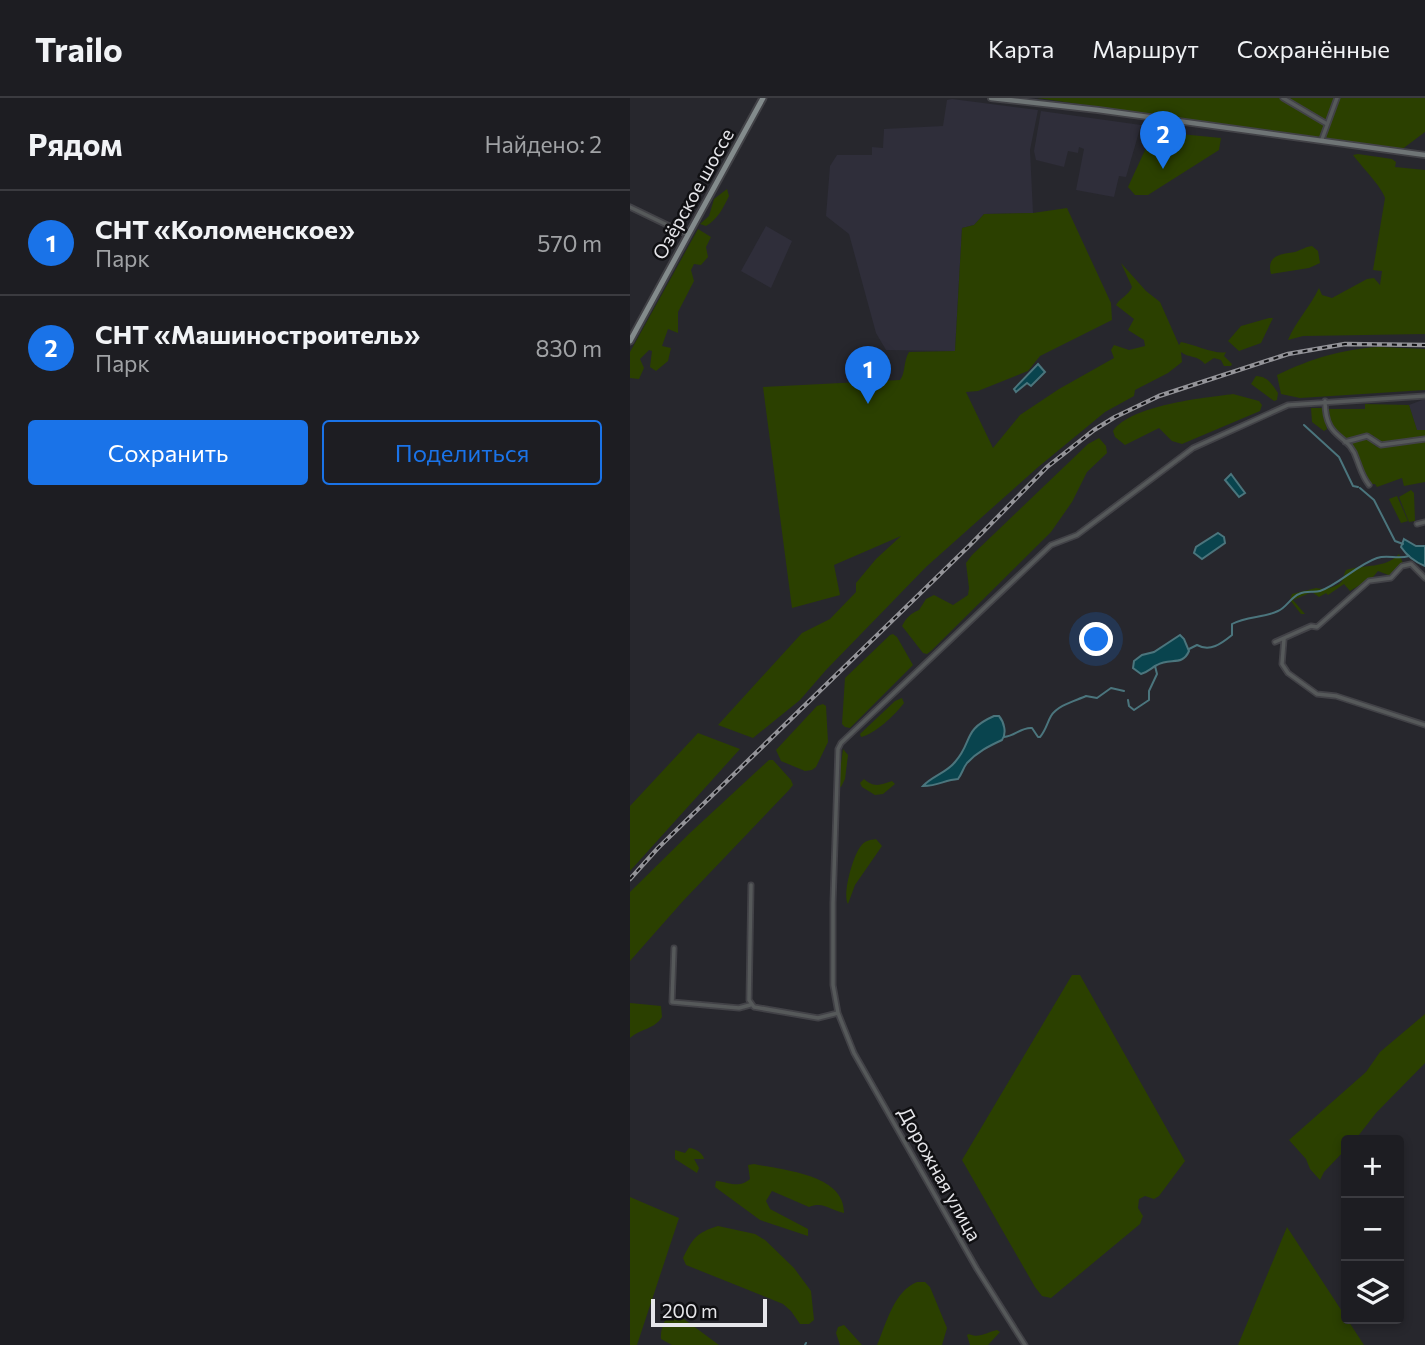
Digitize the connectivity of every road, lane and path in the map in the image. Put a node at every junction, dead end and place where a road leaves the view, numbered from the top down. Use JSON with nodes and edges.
{"nodes":[{"id":1,"x":763,"y":98,"type":"edge"},
{"id":2,"x":991,"y":98,"type":"edge"},
{"id":3,"x":1283,"y":98,"type":"edge"},
{"id":4,"x":1338,"y":98,"type":"edge"},
{"id":5,"x":1033,"y":101,"type":"edge"},
{"id":6,"x":1327,"y":124,"type":"junction"},
{"id":7,"x":1321,"y":139,"type":"dead end"},
{"id":8,"x":1425,"y":155,"type":"edge"},
{"id":9,"x":630,"y":207,"type":"edge"},
{"id":10,"x":688,"y":235,"type":"junction"},
{"id":11,"x":630,"y":341,"type":"edge"},
{"id":12,"x":1425,"y":396,"type":"edge"},
{"id":13,"x":1325,"y":401,"type":"junction"},
{"id":14,"x":1425,"y":439,"type":"edge"},
{"id":15,"x":1345,"y":442,"type":"junction"},
{"id":16,"x":1369,"y":485,"type":"dead end"},
{"id":17,"x":1425,"y":522,"type":"edge"},
{"id":18,"x":1418,"y":524,"type":"dead end"},
{"id":19,"x":1425,"y":578,"type":"edge"},
{"id":20,"x":1284,"y":639,"type":"junction"},
{"id":21,"x":1275,"y":642,"type":"dead end"},
{"id":22,"x":1425,"y":725,"type":"edge"},
{"id":23,"x":751,"y":885,"type":"dead end"},
{"id":24,"x":674,"y":948,"type":"dead end"},
{"id":25,"x":750,"y":1004,"type":"junction"},
{"id":26,"x":838,"y":1013,"type":"junction"},
{"id":27,"x":1025,"y":1345,"type":"edge"}],
"edges":[{"from":1,"to":10,"type":"main road","name":"Озёрское шоссе"},
{"from":2,"to":5,"type":"main road"},
{"from":3,"to":6,"type":"street"},
{"from":4,"to":6,"type":"street"},
{"from":5,"to":8,"type":"main road"},
{"from":6,"to":7,"type":"street"},
{"from":9,"to":10,"type":"street"},
{"from":10,"to":11,"type":"main road","name":"Озёрское шоссе"},
{"from":12,"to":13,"type":"street","name":"Дорожная улица"},
{"from":13,"to":15,"type":"street"},
{"from":13,"to":26,"type":"street","name":"Дорожная улица"},
{"from":14,"to":15,"type":"street"},
{"from":15,"to":16,"type":"street"},
{"from":17,"to":18,"type":"street"},
{"from":19,"to":20,"type":"street"},
{"from":20,"to":21,"type":"street"},
{"from":20,"to":22,"type":"street"},
{"from":23,"to":25,"type":"street"},
{"from":24,"to":25,"type":"street"},
{"from":25,"to":26,"type":"street"},
{"from":26,"to":27,"type":"street","name":"Дорожная улица"}]}
